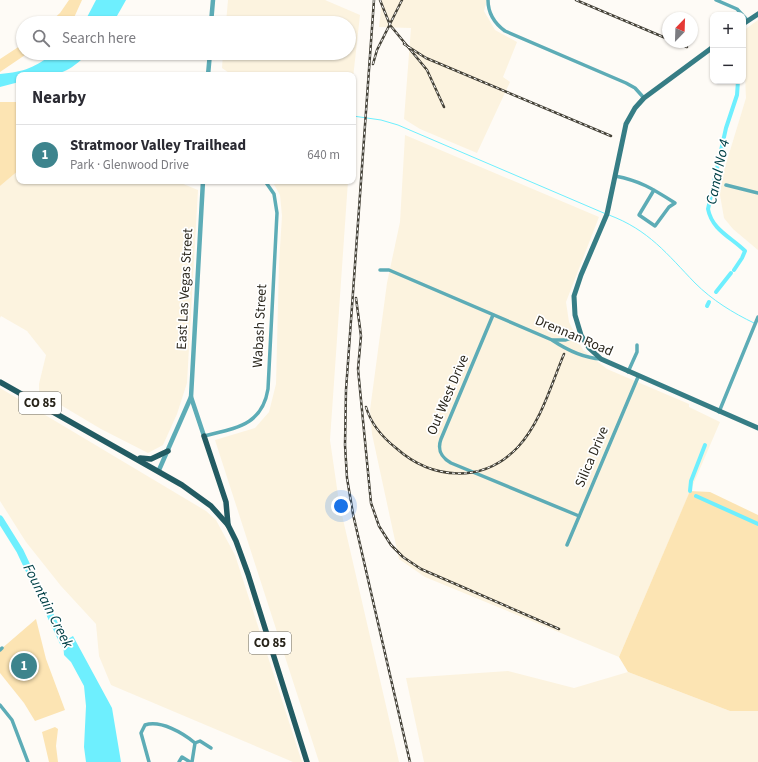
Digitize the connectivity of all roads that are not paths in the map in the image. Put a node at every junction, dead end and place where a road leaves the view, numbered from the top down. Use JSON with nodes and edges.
{"nodes":[{"id":1,"x":213,"y":0,"type":"edge"},
{"id":2,"x":488,"y":0,"type":"edge"},
{"id":3,"x":716,"y":0,"type":"edge"},
{"id":4,"x":758,"y":14,"type":"edge"},
{"id":5,"x":212,"y":16,"type":"edge"},
{"id":6,"x":748,"y":20,"type":"joint"},
{"id":7,"x":712,"y":48,"type":"edge"},
{"id":8,"x":209,"y":60,"type":"edge"},
{"id":9,"x":208,"y":72,"type":"edge"},
{"id":10,"x":644,"y":98,"type":"junction"},
{"id":11,"x":615,"y":176,"type":"junction"},
{"id":12,"x":203,"y":184,"type":"edge"},
{"id":13,"x":267,"y":184,"type":"edge"},
{"id":14,"x":726,"y":185,"type":"dead end"},
{"id":15,"x":654,"y":190,"type":"junction"},
{"id":16,"x":758,"y":193,"type":"edge"},
{"id":17,"x":380,"y":270,"type":"dead end"},
{"id":18,"x":493,"y":315,"type":"junction"},
{"id":19,"x":758,"y":317,"type":"edge"},
{"id":20,"x":581,"y":335,"type":"junction"},
{"id":21,"x":552,"y":340,"type":"junction"},
{"id":22,"x":636,"y":345,"type":"dead end"},
{"id":23,"x":601,"y":359,"type":"junction"},
{"id":24,"x":628,"y":372,"type":"junction"},
{"id":25,"x":638,"y":377,"type":"junction"},
{"id":26,"x":0,"y":382,"type":"edge"},
{"id":27,"x":191,"y":397,"type":"junction"},
{"id":28,"x":719,"y":412,"type":"junction"},
{"id":29,"x":758,"y":428,"type":"edge"},
{"id":30,"x":204,"y":436,"type":"junction"},
{"id":31,"x":168,"y":451,"type":"junction"},
{"id":32,"x":136,"y":458,"type":"junction"},
{"id":33,"x":159,"y":470,"type":"junction"},
{"id":34,"x":579,"y":516,"type":"junction"},
{"id":35,"x":228,"y":525,"type":"junction"},
{"id":36,"x":567,"y":545,"type":"dead end"},
{"id":37,"x":0,"y":705,"type":"edge"},
{"id":38,"x":195,"y":743,"type":"junction"},
{"id":39,"x":211,"y":748,"type":"dead end"},
{"id":40,"x":28,"y":762,"type":"edge"},
{"id":41,"x":149,"y":762,"type":"edge"},
{"id":42,"x":179,"y":762,"type":"edge"},
{"id":43,"x":191,"y":762,"type":"edge"},
{"id":44,"x":307,"y":762,"type":"edge"}],
"edges":[{"from":1,"to":5,"type":"street"},
{"from":2,"to":10,"type":"street"},
{"from":3,"to":6,"type":"street"},
{"from":4,"to":6,"type":"main road"},
{"from":7,"to":10,"type":"main road"},
{"from":8,"to":9,"type":"street"},
{"from":10,"to":11,"type":"main road"},
{"from":11,"to":15,"type":"street"},
{"from":11,"to":20,"type":"main road"},
{"from":12,"to":27,"type":"street","name":"East Las Vegas Street"},
{"from":13,"to":30,"type":"street","name":"Wabash Street"},
{"from":14,"to":16,"type":"street"},
{"from":15,"to":15,"type":"street"},
{"from":17,"to":18,"type":"street","name":"Drennan Road"},
{"from":18,"to":21,"type":"street","name":"Drennan Road"},
{"from":18,"to":34,"type":"street","name":"Out West Drive"},
{"from":19,"to":28,"type":"street"},
{"from":20,"to":21,"type":"street"},
{"from":20,"to":23,"type":"main road"},
{"from":21,"to":23,"type":"street","name":"Drennan Road"},
{"from":22,"to":24,"type":"street"},
{"from":23,"to":24,"type":"main road","name":"Drennan Road"},
{"from":24,"to":25,"type":"main road","name":"Drennan Road"},
{"from":25,"to":28,"type":"main road","name":"Drennan Road"},
{"from":25,"to":34,"type":"street","name":"Silica Drive"},
{"from":26,"to":32,"type":"main road","number":"CO 85"},
{"from":27,"to":30,"type":"street","name":"East Las Vegas Street"},
{"from":27,"to":31,"type":"street","name":"East Las Vegas Street"},
{"from":28,"to":29,"type":"main road","name":"Drennan Road"},
{"from":30,"to":35,"type":"main road"},
{"from":31,"to":32,"type":"main road"},
{"from":31,"to":33,"type":"street","name":"East Las Vegas Street"},
{"from":32,"to":33,"type":"main road","number":"CO 85"},
{"from":33,"to":35,"type":"main road","number":"CO 85"},
{"from":34,"to":36,"type":"street","name":"Silica Drive"},
{"from":35,"to":44,"type":"main road","number":"CO 85"},
{"from":37,"to":40,"type":"street"},
{"from":38,"to":39,"type":"street"},
{"from":38,"to":41,"type":"street"},
{"from":38,"to":43,"type":"street"},
{"from":42,"to":43,"type":"street"}]}
